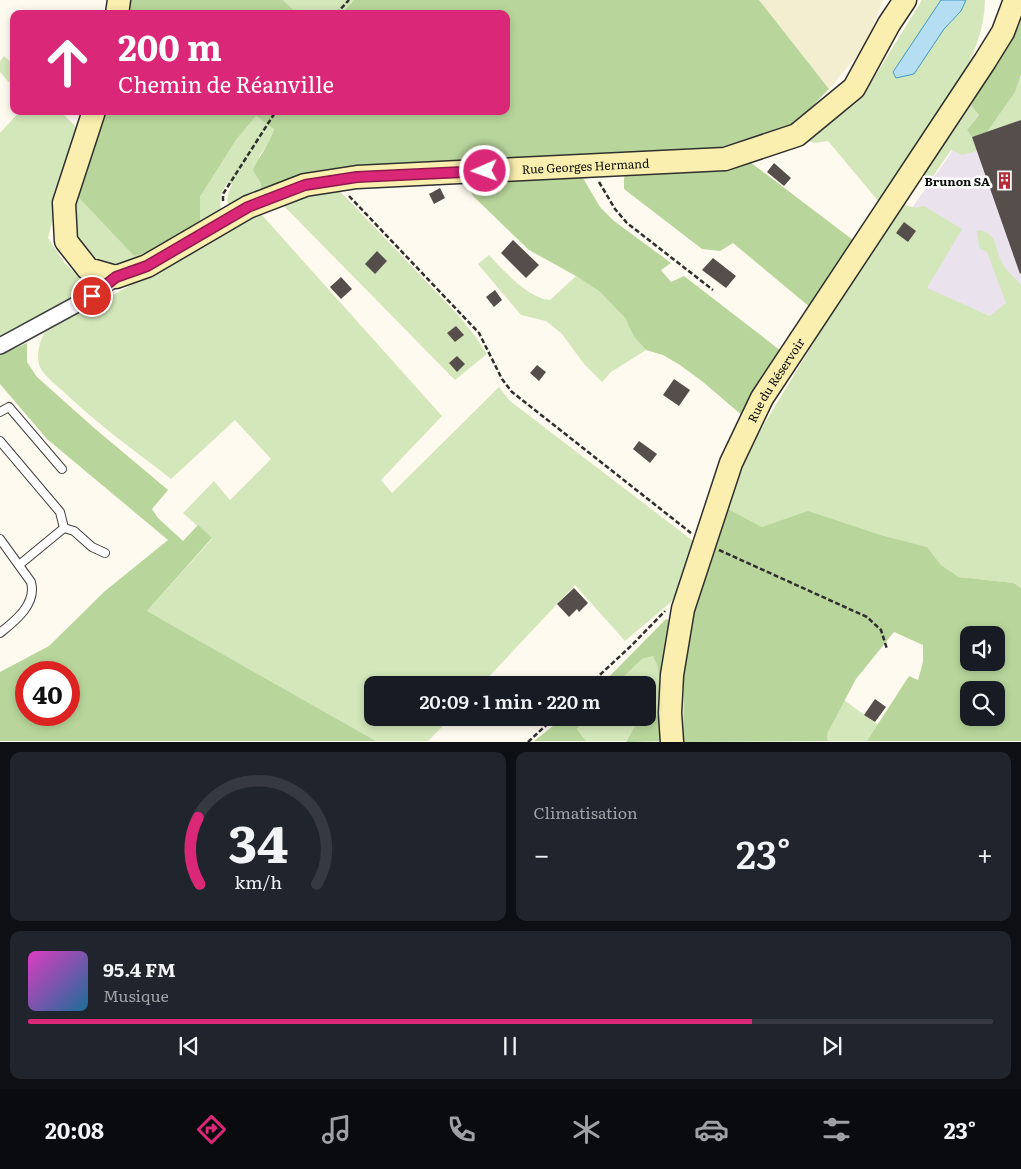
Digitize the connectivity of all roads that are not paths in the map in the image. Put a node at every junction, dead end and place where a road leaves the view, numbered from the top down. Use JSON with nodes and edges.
{"nodes":[{"id":1,"x":899,"y":0,"type":"edge"},
{"id":2,"x":905,"y":0,"type":"edge"},
{"id":3,"x":998,"y":0,"type":"edge"},
{"id":4,"x":1015,"y":0,"type":"edge"},
{"id":5,"x":889,"y":24,"type":"junction"},
{"id":6,"x":985,"y":60,"type":"junction"},
{"id":7,"x":93,"y":115,"type":"edge"},
{"id":8,"x":116,"y":277,"type":"junction"},
{"id":9,"x":0,"y":346,"type":"edge"},
{"id":10,"x":0,"y":412,"type":"edge"},
{"id":11,"x":0,"y":441,"type":"edge"},
{"id":12,"x":62,"y":468,"type":"dead end"},
{"id":13,"x":64,"y":528,"type":"junction"},
{"id":14,"x":0,"y":539,"type":"edge"},
{"id":15,"x":105,"y":553,"type":"dead end"},
{"id":16,"x":19,"y":565,"type":"junction"},
{"id":17,"x":0,"y":633,"type":"edge"},
{"id":18,"x":672,"y":742,"type":"edge"}],
"edges":[{"from":1,"to":5,"type":"street","name":"Rue Georges Hermand"},
{"from":2,"to":5,"type":"street","name":"Rue Georges Hermand"},
{"from":3,"to":6,"type":"street","name":"Rue du Réservoir"},
{"from":4,"to":6,"type":"street","name":"Rue du Réservoir"},
{"from":5,"to":8,"type":"street","name":"Rue Georges Hermand"},
{"from":6,"to":18,"type":"street","name":"Rue du Réservoir"},
{"from":7,"to":8,"type":"street"},
{"from":8,"to":9,"type":"street"},
{"from":10,"to":12,"type":"lane"},
{"from":11,"to":13,"type":"lane"},
{"from":13,"to":15,"type":"lane"},
{"from":13,"to":16,"type":"lane"},
{"from":14,"to":16,"type":"lane"},
{"from":16,"to":17,"type":"lane"}]}
